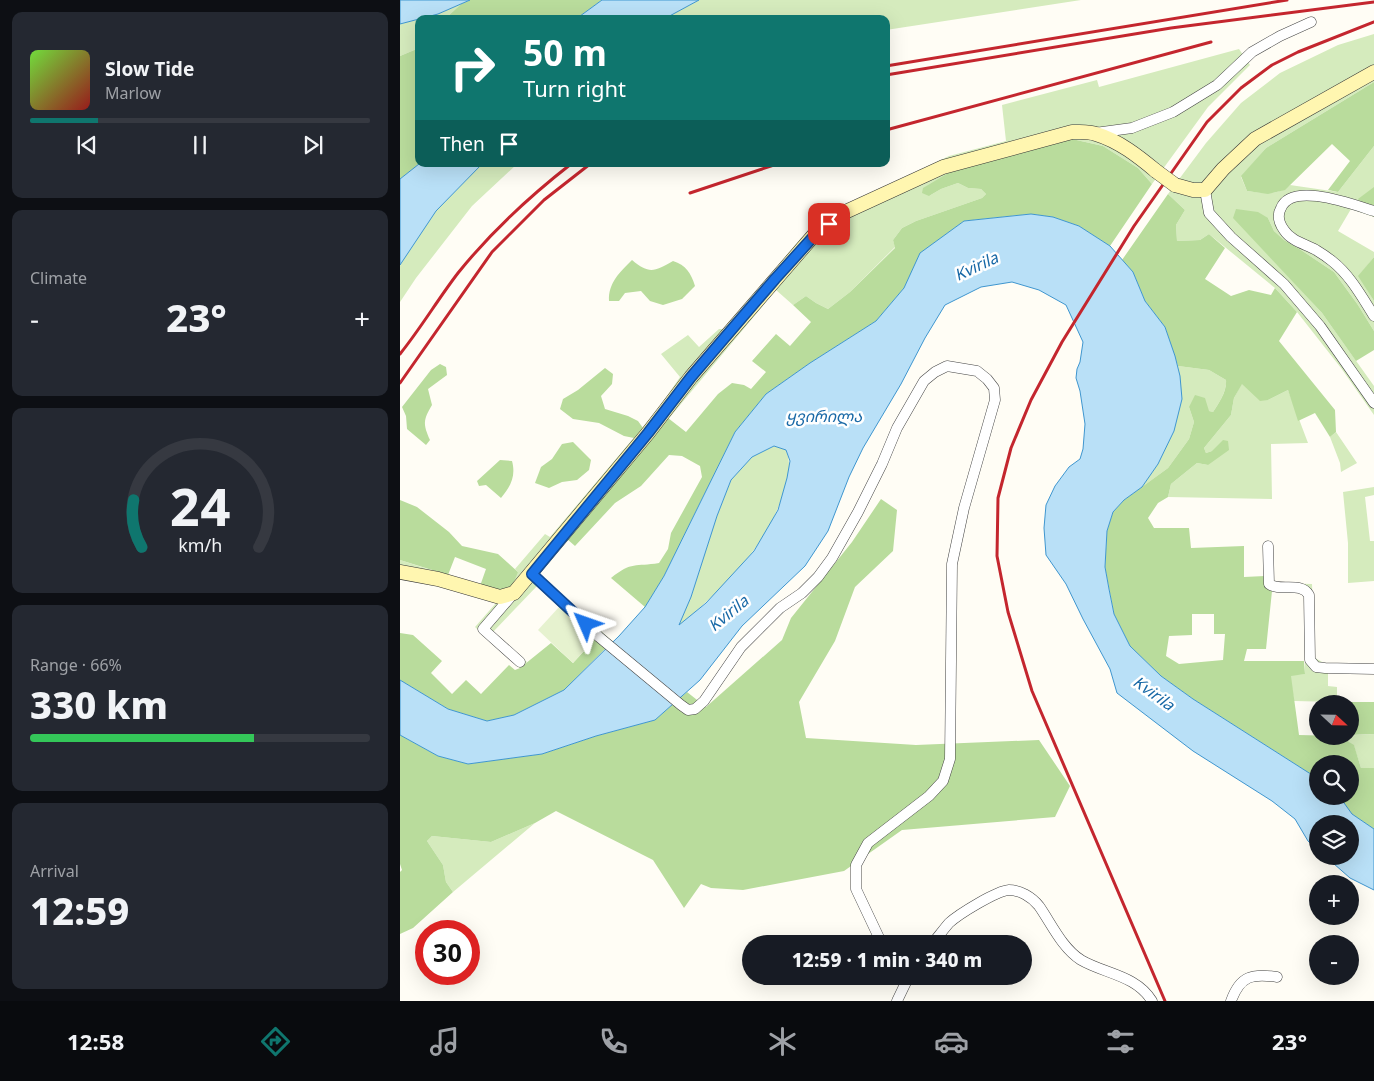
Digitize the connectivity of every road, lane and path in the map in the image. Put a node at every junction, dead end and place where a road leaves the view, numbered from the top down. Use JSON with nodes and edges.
{"nodes":[{"id":1,"x":1311,"y":22,"type":"dead end"},
{"id":2,"x":1374,"y":72,"type":"edge"},
{"id":3,"x":1094,"y":133,"type":"junction"},
{"id":4,"x":1205,"y":190,"type":"junction"},
{"id":5,"x":1374,"y":211,"type":"edge"},
{"id":6,"x":1374,"y":316,"type":"edge"},
{"id":7,"x":1374,"y":402,"type":"edge"},
{"id":8,"x":1268,"y":546,"type":"dead end"},
{"id":9,"x":400,"y":572,"type":"edge"},
{"id":10,"x":532,"y":574,"type":"junction"},
{"id":11,"x":514,"y":593,"type":"junction"},
{"id":12,"x":520,"y":662,"type":"dead end"},
{"id":13,"x":1374,"y":669,"type":"edge"},
{"id":14,"x":878,"y":935,"type":"edge"},
{"id":15,"x":939,"y":935,"type":"edge"},
{"id":16,"x":1277,"y":977,"type":"dead end"},
{"id":17,"x":902,"y":985,"type":"edge"},
{"id":18,"x":897,"y":1001,"type":"edge"},
{"id":19,"x":1152,"y":1001,"type":"edge"},
{"id":20,"x":1231,"y":1001,"type":"edge"}],
"edges":[{"from":1,"to":3,"type":"street"},
{"from":2,"to":4,"type":"street"},
{"from":3,"to":4,"type":"street","bridge":true},
{"from":3,"to":10,"type":"street"},
{"from":4,"to":7,"type":"street"},
{"from":5,"to":6,"type":"street"},
{"from":8,"to":13,"type":"street"},
{"from":9,"to":11,"type":"street"},
{"from":10,"to":11,"type":"street"},
{"from":10,"to":14,"type":"street"},
{"from":11,"to":12,"type":"street"},
{"from":15,"to":19,"type":"street"},
{"from":16,"to":20,"type":"street"},
{"from":17,"to":18,"type":"street"}]}
